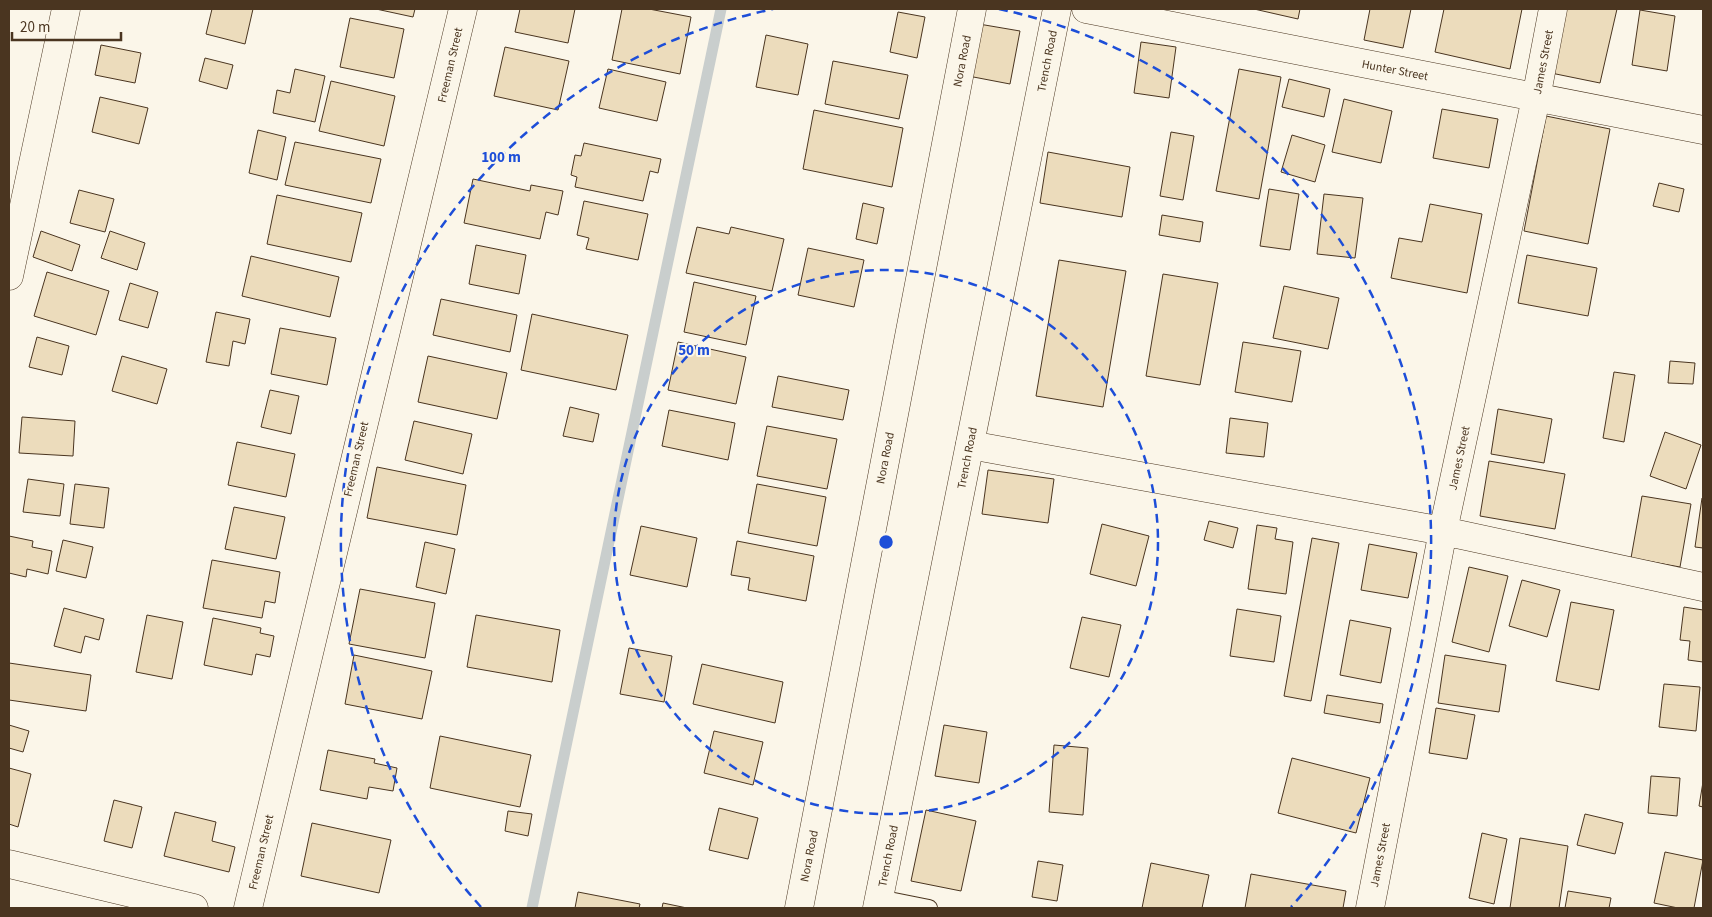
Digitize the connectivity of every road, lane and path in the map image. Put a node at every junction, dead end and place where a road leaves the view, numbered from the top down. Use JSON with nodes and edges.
{"nodes":[{"id":1,"x":66,"y":9,"type":"edge"},
{"id":2,"x":464,"y":9,"type":"edge"},
{"id":3,"x":972,"y":9,"type":"edge"},
{"id":4,"x":1057,"y":9,"type":"edge"},
{"id":5,"x":1086,"y":9,"type":"edge"},
{"id":6,"x":1553,"y":9,"type":"edge"},
{"id":7,"x":1536,"y":98,"type":"junction"},
{"id":8,"x":1703,"y":130,"type":"edge"},
{"id":9,"x":9,"y":276,"type":"edge"},
{"id":10,"x":970,"y":444,"type":"junction"},
{"id":11,"x":1443,"y":531,"type":"junction"},
{"id":12,"x":1703,"y":587,"type":"edge"},
{"id":13,"x":9,"y":864,"type":"edge"},
{"id":14,"x":878,"y":903,"type":"edge"},
{"id":15,"x":194,"y":908,"type":"edge"},
{"id":16,"x":248,"y":908,"type":"edge"},
{"id":17,"x":799,"y":908,"type":"edge"},
{"id":18,"x":929,"y":908,"type":"edge"},
{"id":19,"x":1370,"y":908,"type":"edge"}],
"edges":[{"from":1,"to":9,"type":"street"},
{"from":2,"to":16,"type":"street","name":"Freeman Street"},
{"from":3,"to":17,"type":"street","name":"Nora Road"},
{"from":4,"to":10,"type":"street","name":"Trench Road"},
{"from":5,"to":7,"type":"street","name":"Hunter Street"},
{"from":6,"to":7,"type":"street","name":"James Street"},
{"from":7,"to":8,"type":"street","name":"Hunter Street"},
{"from":7,"to":11,"type":"street","name":"James Street"},
{"from":10,"to":11,"type":"street"},
{"from":10,"to":14,"type":"street","name":"Trench Road"},
{"from":11,"to":12,"type":"street"},
{"from":11,"to":19,"type":"street","name":"James Street"},
{"from":13,"to":15,"type":"street"},
{"from":14,"to":18,"type":"lane"}]}
